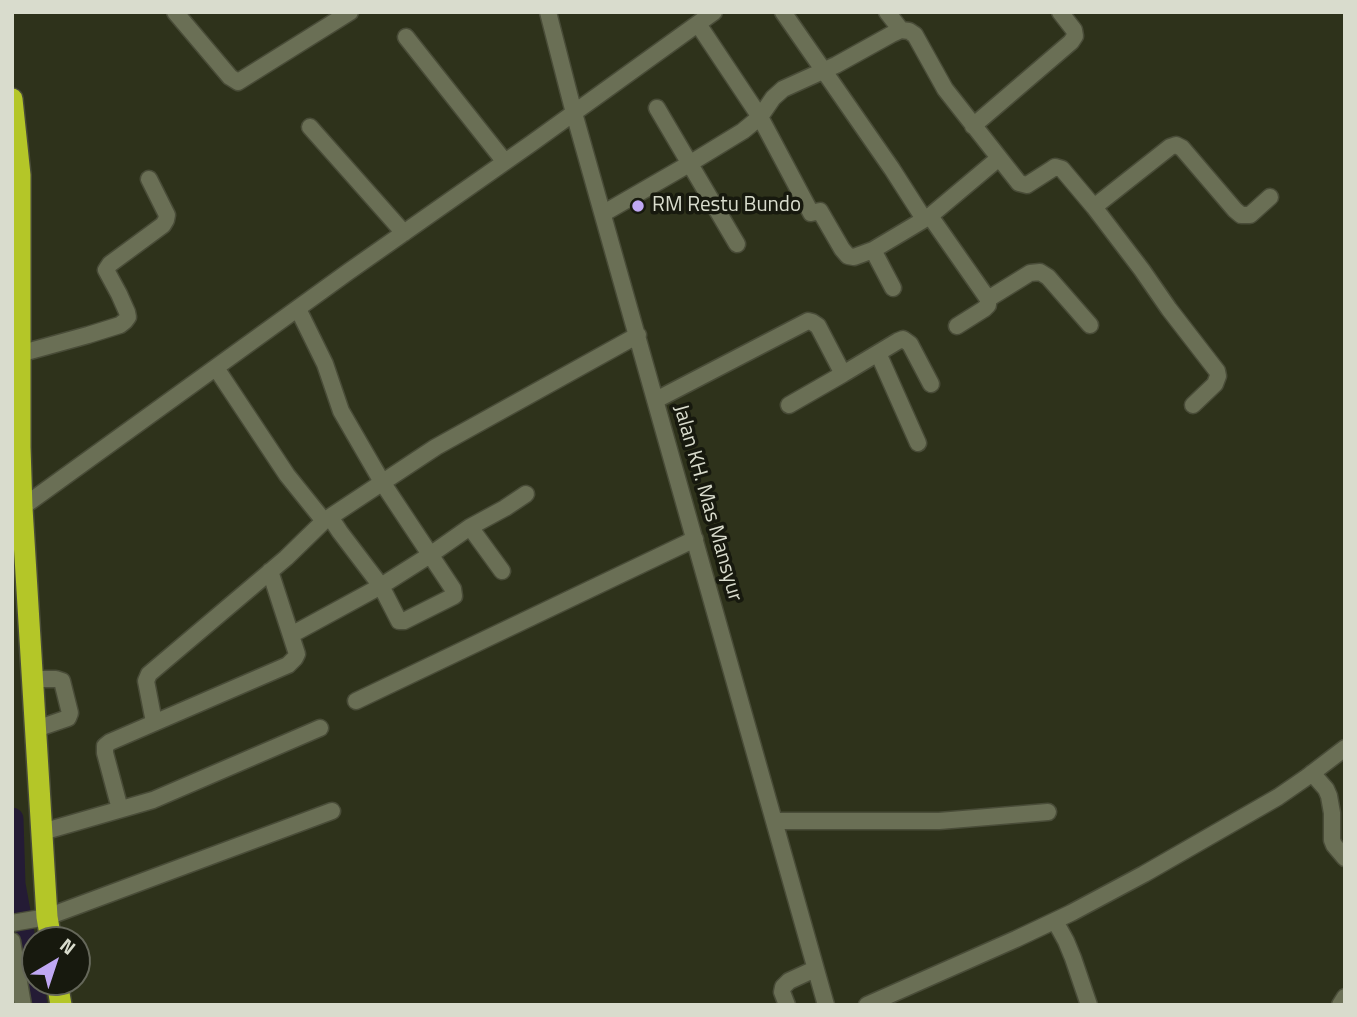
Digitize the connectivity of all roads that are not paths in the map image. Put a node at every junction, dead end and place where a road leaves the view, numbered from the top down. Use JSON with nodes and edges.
{"nodes":[{"id":1,"x":175,"y":12,"type":"edge"},
{"id":2,"x":350,"y":12,"type":"edge"},
{"id":3,"x":548,"y":12,"type":"edge"},
{"id":4,"x":714,"y":12,"type":"edge"},
{"id":5,"x":783,"y":12,"type":"edge"},
{"id":6,"x":887,"y":12,"type":"edge"},
{"id":7,"x":1060,"y":12,"type":"edge"},
{"id":8,"x":328,"y":18,"type":"edge"},
{"id":9,"x":698,"y":24,"type":"junction"},
{"id":10,"x":901,"y":30,"type":"junction"},
{"id":11,"x":406,"y":37,"type":"dead end"},
{"id":12,"x":823,"y":71,"type":"junction"},
{"id":13,"x":12,"y":99,"type":"edge"},
{"id":14,"x":657,"y":108,"type":"dead end"},
{"id":15,"x":575,"y":113,"type":"junction"},
{"id":16,"x":760,"y":117,"type":"junction"},
{"id":17,"x":973,"y":126,"type":"junction"},
{"id":18,"x":310,"y":127,"type":"dead end"},
{"id":19,"x":999,"y":158,"type":"junction"},
{"id":20,"x":505,"y":162,"type":"junction"},
{"id":21,"x":689,"y":164,"type":"junction"},
{"id":22,"x":149,"y":179,"type":"dead end"},
{"id":23,"x":1270,"y":197,"type":"dead end"},
{"id":24,"x":1094,"y":207,"type":"junction"},
{"id":25,"x":604,"y":213,"type":"junction"},
{"id":26,"x":927,"y":218,"type":"junction"},
{"id":27,"x":404,"y":233,"type":"junction"},
{"id":28,"x":737,"y":244,"type":"dead end"},
{"id":29,"x":873,"y":250,"type":"junction"},
{"id":30,"x":893,"y":288,"type":"dead end"},
{"id":31,"x":988,"y":299,"type":"junction"},
{"id":32,"x":298,"y":309,"type":"junction"},
{"id":33,"x":1090,"y":324,"type":"dead end"},
{"id":34,"x":957,"y":326,"type":"dead end"},
{"id":35,"x":638,"y":335,"type":"junction"},
{"id":36,"x":878,"y":353,"type":"junction"},
{"id":37,"x":19,"y":354,"type":"junction"},
{"id":38,"x":216,"y":368,"type":"junction"},
{"id":39,"x":843,"y":374,"type":"junction"},
{"id":40,"x":931,"y":384,"type":"dead end"},
{"id":41,"x":656,"y":400,"type":"junction"},
{"id":42,"x":789,"y":405,"type":"dead end"},
{"id":43,"x":1193,"y":405,"type":"dead end"},
{"id":44,"x":918,"y":443,"type":"dead end"},
{"id":45,"x":382,"y":482,"type":"junction"},
{"id":46,"x":526,"y":494,"type":"dead end"},
{"id":47,"x":17,"y":511,"type":"edge"},
{"id":48,"x":327,"y":519,"type":"junction"},
{"id":49,"x":470,"y":527,"type":"junction"},
{"id":50,"x":695,"y":539,"type":"junction"},
{"id":51,"x":430,"y":555,"type":"junction"},
{"id":52,"x":270,"y":571,"type":"junction"},
{"id":53,"x":502,"y":571,"type":"dead end"},
{"id":54,"x":381,"y":586,"type":"junction"},
{"id":55,"x":291,"y":635,"type":"junction"},
{"id":56,"x":33,"y":679,"type":"junction"},
{"id":57,"x":356,"y":701,"type":"dead end"},
{"id":58,"x":154,"y":722,"type":"junction"},
{"id":59,"x":320,"y":728,"type":"dead end"},
{"id":60,"x":36,"y":729,"type":"junction"},
{"id":61,"x":1345,"y":748,"type":"edge"},
{"id":62,"x":1312,"y":773,"type":"junction"},
{"id":63,"x":120,"y":809,"type":"junction"},
{"id":64,"x":332,"y":811,"type":"dead end"},
{"id":65,"x":1048,"y":812,"type":"dead end"},
{"id":66,"x":774,"y":821,"type":"junction"},
{"id":67,"x":43,"y":832,"type":"junction"},
{"id":68,"x":1345,"y":859,"type":"edge"},
{"id":69,"x":28,"y":921,"type":"edge"},
{"id":70,"x":1055,"y":921,"type":"junction"},
{"id":71,"x":12,"y":941,"type":"edge"},
{"id":72,"x":816,"y":969,"type":"junction"},
{"id":73,"x":1345,"y":997,"type":"edge"},
{"id":74,"x":23,"y":1005,"type":"edge"},
{"id":75,"x":787,"y":1005,"type":"edge"},
{"id":76,"x":826,"y":1005,"type":"edge"},
{"id":77,"x":867,"y":1005,"type":"edge"},
{"id":78,"x":1089,"y":1005,"type":"edge"},
{"id":79,"x":1340,"y":1005,"type":"edge"}],
"edges":[{"from":1,"to":8,"type":"street"},
{"from":2,"to":8,"type":"street"},
{"from":3,"to":15,"type":"street","name":"Jalan KH. Mas Mansyur"},
{"from":4,"to":9,"type":"street"},
{"from":5,"to":12,"type":"street"},
{"from":6,"to":10,"type":"street"},
{"from":7,"to":17,"type":"street"},
{"from":9,"to":15,"type":"street"},
{"from":9,"to":16,"type":"street"},
{"from":10,"to":12,"type":"street"},
{"from":10,"to":17,"type":"street"},
{"from":11,"to":20,"type":"street"},
{"from":12,"to":16,"type":"street"},
{"from":12,"to":26,"type":"street"},
{"from":13,"to":37,"type":"highway"},
{"from":14,"to":21,"type":"street"},
{"from":15,"to":20,"type":"street"},
{"from":15,"to":25,"type":"street","name":"Jalan KH. Mas Mansyur"},
{"from":16,"to":21,"type":"street"},
{"from":16,"to":29,"type":"street"},
{"from":17,"to":19,"type":"street"},
{"from":18,"to":27,"type":"street"},
{"from":19,"to":24,"type":"street"},
{"from":19,"to":26,"type":"street"},
{"from":20,"to":27,"type":"street"},
{"from":21,"to":25,"type":"street"},
{"from":21,"to":28,"type":"street"},
{"from":22,"to":37,"type":"street"},
{"from":23,"to":24,"type":"street"},
{"from":24,"to":43,"type":"street"},
{"from":25,"to":35,"type":"street","name":"Jalan KH. Mas Mansyur"},
{"from":26,"to":29,"type":"street"},
{"from":26,"to":31,"type":"street"},
{"from":27,"to":32,"type":"street"},
{"from":29,"to":30,"type":"street"},
{"from":31,"to":33,"type":"street"},
{"from":31,"to":34,"type":"street"},
{"from":32,"to":38,"type":"street"},
{"from":32,"to":45,"type":"street"},
{"from":35,"to":41,"type":"street","name":"Jalan KH. Mas Mansyur"},
{"from":35,"to":45,"type":"street"},
{"from":36,"to":39,"type":"street"},
{"from":36,"to":40,"type":"street"},
{"from":36,"to":44,"type":"street"},
{"from":37,"to":47,"type":"highway"},
{"from":38,"to":47,"type":"street"},
{"from":38,"to":48,"type":"street"},
{"from":39,"to":41,"type":"street"},
{"from":39,"to":42,"type":"street"},
{"from":41,"to":50,"type":"street","name":"Jalan KH. Mas Mansyur"},
{"from":45,"to":48,"type":"street"},
{"from":45,"to":51,"type":"street"},
{"from":46,"to":49,"type":"street"},
{"from":47,"to":56,"type":"highway"},
{"from":48,"to":52,"type":"street"},
{"from":48,"to":54,"type":"street"},
{"from":49,"to":51,"type":"street"},
{"from":49,"to":53,"type":"street"},
{"from":50,"to":57,"type":"street"},
{"from":50,"to":66,"type":"street","name":"Jalan KH. Mas Mansyur"},
{"from":51,"to":54,"type":"street"},
{"from":51,"to":54,"type":"street"},
{"from":52,"to":55,"type":"street"},
{"from":52,"to":58,"type":"street"},
{"from":54,"to":55,"type":"street"},
{"from":55,"to":58,"type":"street"},
{"from":56,"to":60,"type":"highway"},
{"from":56,"to":60,"type":"street"},
{"from":58,"to":63,"type":"street"},
{"from":59,"to":63,"type":"street"},
{"from":60,"to":67,"type":"highway"},
{"from":61,"to":62,"type":"street"},
{"from":62,"to":68,"type":"street"},
{"from":62,"to":70,"type":"street"},
{"from":63,"to":67,"type":"street"},
{"from":64,"to":69,"type":"street"},
{"from":65,"to":66,"type":"street"},
{"from":66,"to":72,"type":"street","name":"Jalan KH. Mas Mansyur"},
{"from":67,"to":69,"type":"highway"},
{"from":70,"to":77,"type":"street"},
{"from":70,"to":78,"type":"street"},
{"from":71,"to":74,"type":"street"},
{"from":72,"to":75,"type":"street"},
{"from":72,"to":76,"type":"street","name":"Jalan KH. Mas Mansyur"},
{"from":73,"to":79,"type":"street"}]}
